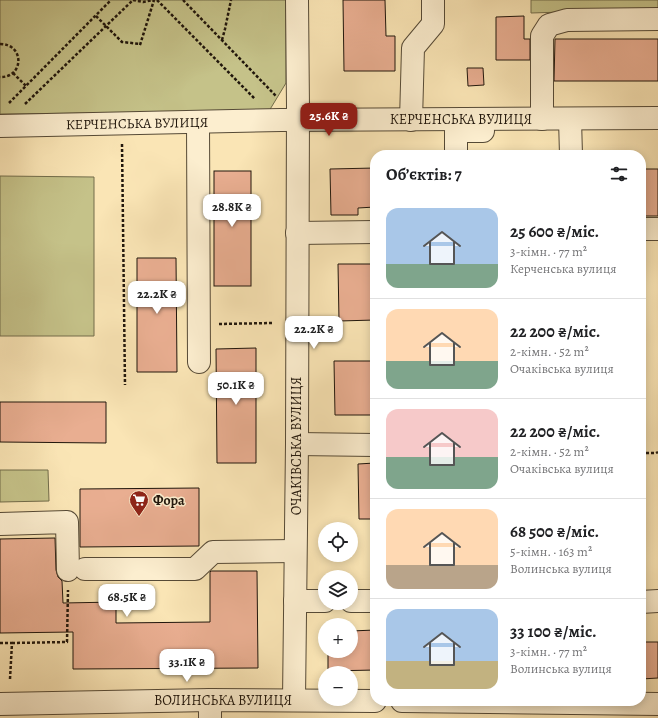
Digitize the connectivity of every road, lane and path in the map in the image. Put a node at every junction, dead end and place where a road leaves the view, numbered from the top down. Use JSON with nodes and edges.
{"nodes":[{"id":1,"x":111,"y":0,"type":"edge"},
{"id":2,"x":133,"y":0,"type":"edge"},
{"id":3,"x":155,"y":0,"type":"edge"},
{"id":4,"x":183,"y":0,"type":"edge"},
{"id":5,"x":231,"y":0,"type":"edge"},
{"id":6,"x":297,"y":0,"type":"edge"},
{"id":7,"x":433,"y":0,"type":"edge"},
{"id":8,"x":96,"y":16,"type":"junction"},
{"id":9,"x":658,"y":19,"type":"edge"},
{"id":10,"x":106,"y":26,"type":"junction"},
{"id":11,"x":222,"y":40,"type":"junction"},
{"id":12,"x":0,"y":44,"type":"edge"},
{"id":13,"x":12,"y":74,"type":"junction"},
{"id":14,"x":0,"y":77,"type":"edge"},
{"id":15,"x":26,"y":86,"type":"junction"},
{"id":16,"x":278,"y":98,"type":"dead end"},
{"id":17,"x":256,"y":100,"type":"dead end"},
{"id":18,"x":23,"y":106,"type":"dead end"},
{"id":19,"x":3,"y":116,"type":"edge"},
{"id":20,"x":658,"y":118,"type":"edge"},
{"id":21,"x":542,"y":119,"type":"junction"},
{"id":22,"x":298,"y":120,"type":"junction"},
{"id":23,"x":411,"y":120,"type":"junction"},
{"id":24,"x":198,"y":122,"type":"junction"},
{"id":25,"x":570,"y":125,"type":"junction"},
{"id":26,"x":122,"y":143,"type":"dead end"},
{"id":27,"x":456,"y":150,"type":"edge"},
{"id":28,"x":570,"y":150,"type":"edge"},
{"id":29,"x":658,"y":228,"type":"edge"},
{"id":30,"x":646,"y":229,"type":"edge"},
{"id":31,"x":370,"y":232,"type":"edge"},
{"id":32,"x":297,"y":233,"type":"junction"},
{"id":33,"x":272,"y":323,"type":"dead end"},
{"id":34,"x":199,"y":324,"type":"junction"},
{"id":35,"x":199,"y":362,"type":"dead end"},
{"id":36,"x":125,"y":385,"type":"dead end"},
{"id":37,"x":297,"y":444,"type":"junction"},
{"id":38,"x":370,"y":445,"type":"edge"},
{"id":39,"x":658,"y":452,"type":"edge"},
{"id":40,"x":646,"y":453,"type":"edge"},
{"id":41,"x":0,"y":524,"type":"edge"},
{"id":42,"x":295,"y":551,"type":"junction"},
{"id":43,"x":76,"y":570,"type":"junction"},
{"id":44,"x":295,"y":601,"type":"junction"},
{"id":45,"x":318,"y":601,"type":"edge"},
{"id":46,"x":358,"y":601,"type":"edge"},
{"id":47,"x":370,"y":601,"type":"edge"},
{"id":48,"x":646,"y":602,"type":"edge"},
{"id":49,"x":658,"y":602,"type":"edge"},
{"id":50,"x":0,"y":642,"type":"edge"},
{"id":51,"x":12,"y":643,"type":"junction"},
{"id":52,"x":10,"y":679,"type":"dead end"},
{"id":53,"x":294,"y":700,"type":"junction"},
{"id":54,"x":370,"y":701,"type":"edge"},
{"id":55,"x":0,"y":704,"type":"edge"},
{"id":56,"x":646,"y":704,"type":"edge"},
{"id":57,"x":658,"y":704,"type":"edge"},
{"id":58,"x":175,"y":709,"type":"edge"},
{"id":59,"x":210,"y":709,"type":"edge"}],
"edges":[{"from":1,"to":8,"type":"path"},
{"from":2,"to":3,"type":"path"},
{"from":2,"to":10,"type":"path"},
{"from":3,"to":10,"type":"path"},
{"from":3,"to":17,"type":"path"},
{"from":4,"to":11,"type":"path"},
{"from":5,"to":11,"type":"path"},
{"from":6,"to":22,"type":"street","name":"ОЧАКІВСЬКА ВУЛИЦЯ"},
{"from":7,"to":23,"type":"street"},
{"from":8,"to":10,"type":"path"},
{"from":8,"to":15,"type":"path"},
{"from":9,"to":21,"type":"street"},
{"from":10,"to":18,"type":"path"},
{"from":11,"to":16,"type":"path"},
{"from":12,"to":13,"type":"path"},
{"from":13,"to":14,"type":"path"},
{"from":13,"to":15,"type":"path"},
{"from":15,"to":19,"type":"path"},
{"from":19,"to":24,"type":"street","name":"КЕРЧЕНСЬКА ВУЛИЦЯ"},
{"from":20,"to":25,"type":"street","name":"КЕРЧЕНСЬКА ВУЛИЦЯ"},
{"from":21,"to":23,"type":"street","name":"КЕРЧЕНСЬКА ВУЛИЦЯ"},
{"from":21,"to":25,"type":"street","name":"КЕРЧЕНСЬКА ВУЛИЦЯ"},
{"from":22,"to":23,"type":"street","name":"КЕРЧЕНСЬКА ВУЛИЦЯ"},
{"from":22,"to":24,"type":"street","name":"КЕРЧЕНСЬКА ВУЛИЦЯ"},
{"from":22,"to":32,"type":"street","name":"ОЧАКІВСЬКА ВУЛИЦЯ"},
{"from":24,"to":34,"type":"street"},
{"from":25,"to":27,"type":"street"},
{"from":25,"to":28,"type":"street"},
{"from":26,"to":36,"type":"path"},
{"from":29,"to":30,"type":"street"},
{"from":31,"to":32,"type":"street"},
{"from":32,"to":37,"type":"street","name":"ОЧАКІВСЬКА ВУЛИЦЯ"},
{"from":33,"to":34,"type":"path"},
{"from":34,"to":35,"type":"street"},
{"from":37,"to":38,"type":"street"},
{"from":37,"to":42,"type":"street","name":"ОЧАКІВСЬКА ВУЛИЦЯ"},
{"from":39,"to":40,"type":"path"},
{"from":41,"to":43,"type":"street"},
{"from":42,"to":43,"type":"street"},
{"from":42,"to":44,"type":"street","name":"ОЧАКІВСЬКА ВУЛИЦЯ"},
{"from":43,"to":51,"type":"path"},
{"from":44,"to":45,"type":"street"},
{"from":44,"to":53,"type":"street","name":"ОЧАКІВСЬКА ВУЛИЦЯ"},
{"from":46,"to":47,"type":"street"},
{"from":48,"to":49,"type":"street"},
{"from":50,"to":51,"type":"path"},
{"from":51,"to":52,"type":"path"},
{"from":53,"to":54,"type":"street","name":"ВОЛИНСЬКА ВУЛИЦЯ"},
{"from":53,"to":59,"type":"street","name":"ВОЛИНСЬКА ВУЛИЦЯ"},
{"from":55,"to":58,"type":"street","name":"ВОЛИНСЬКА ВУЛИЦЯ"},
{"from":56,"to":57,"type":"street"},
{"from":58,"to":59,"type":"street","name":"ВОЛИНСЬКА ВУЛИЦЯ"}]}
